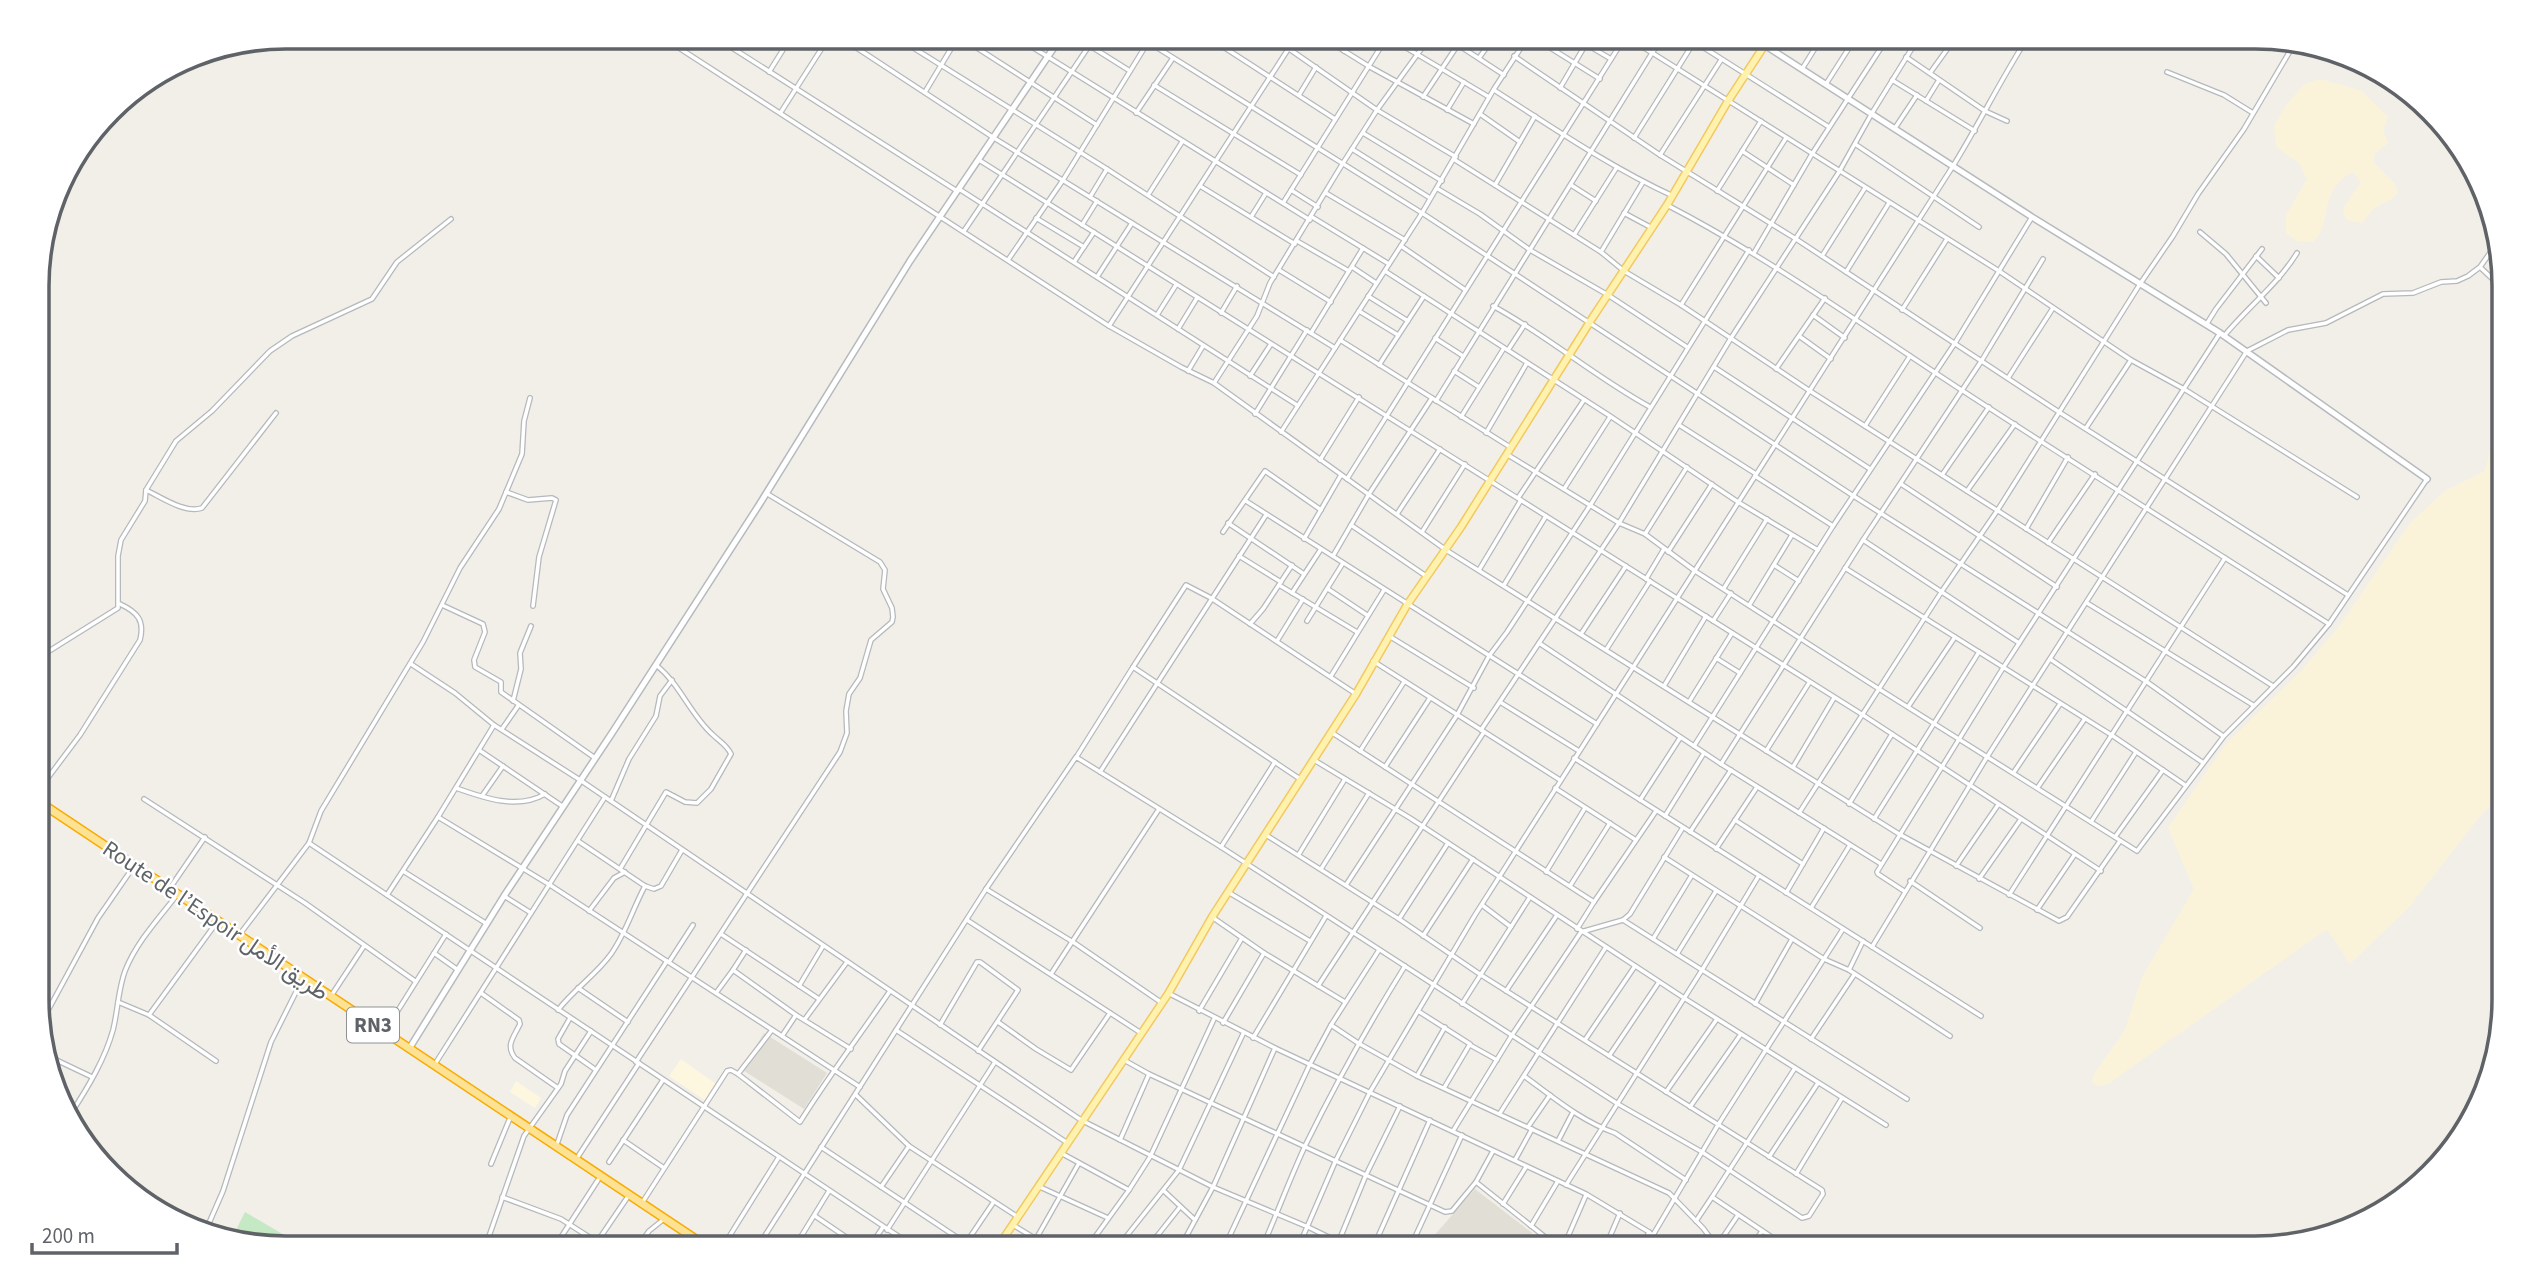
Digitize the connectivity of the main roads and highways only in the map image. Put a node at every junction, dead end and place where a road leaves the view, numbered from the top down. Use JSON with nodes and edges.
{"nodes":[{"id":1,"x":1762,"y":49,"type":"edge"},
{"id":2,"x":49,"y":809,"type":"edge"},
{"id":3,"x":689,"y":1236,"type":"edge"},
{"id":4,"x":1005,"y":1236,"type":"edge"}],
"edges":[{"from":1,"to":4,"type":"main road"},
{"from":2,"to":3,"type":"highway","name":"Route de l’Espoir طريق الأمل","number":"RN3"}]}
